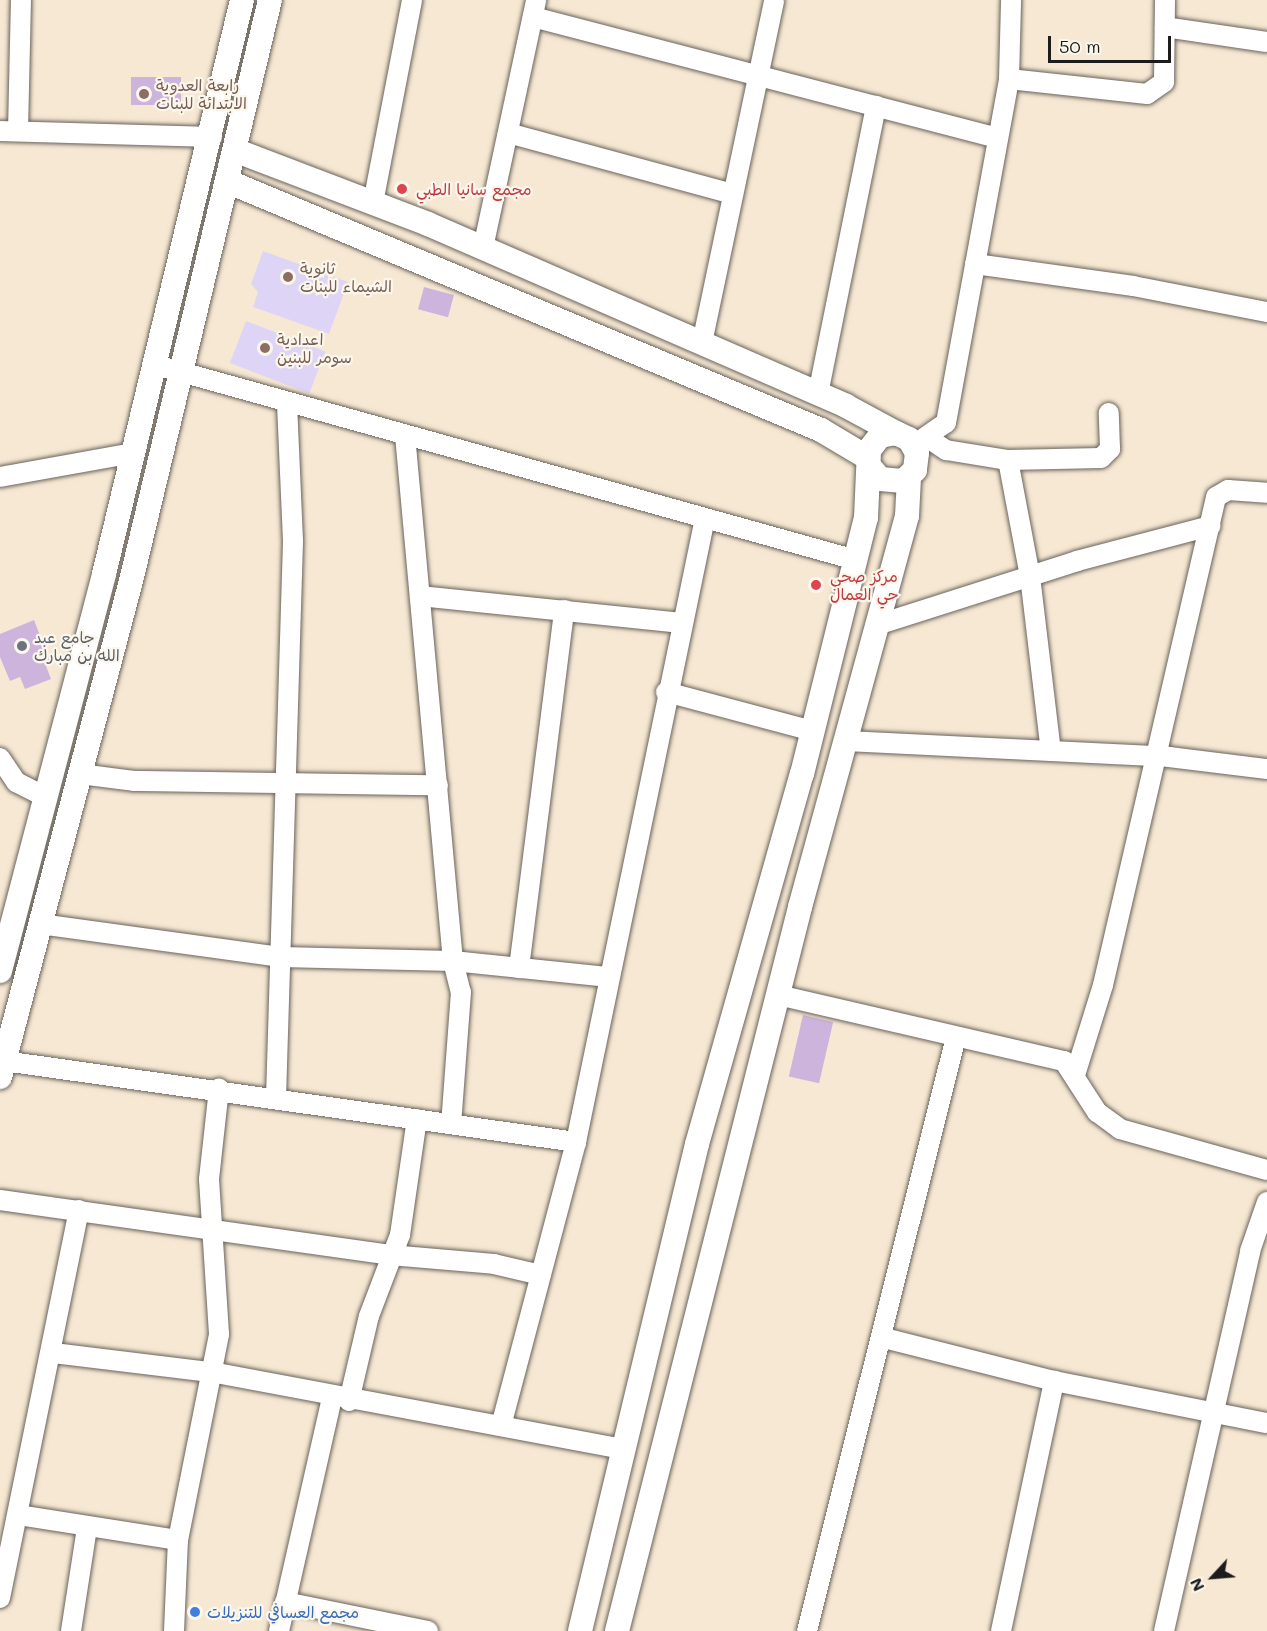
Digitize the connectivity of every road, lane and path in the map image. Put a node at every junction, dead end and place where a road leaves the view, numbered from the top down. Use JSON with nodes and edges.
{"nodes":[{"id":1,"x":21,"y":0,"type":"edge"},
{"id":2,"x":242,"y":0,"type":"edge"},
{"id":3,"x":270,"y":0,"type":"edge"},
{"id":4,"x":412,"y":0,"type":"edge"},
{"id":5,"x":774,"y":0,"type":"edge"},
{"id":6,"x":1166,"y":0,"type":"edge"},
{"id":7,"x":1009,"y":1,"type":"edge"},
{"id":8,"x":534,"y":8,"type":"edge"},
{"id":9,"x":1165,"y":27,"type":"junction"},
{"id":10,"x":1267,"y":42,"type":"edge"},
{"id":11,"x":756,"y":75,"type":"junction"},
{"id":12,"x":1009,"y":79,"type":"junction"},
{"id":13,"x":876,"y":106,"type":"junction"},
{"id":14,"x":9,"y":131,"type":"edge"},
{"id":15,"x":508,"y":133,"type":"junction"},
{"id":16,"x":212,"y":137,"type":"junction"},
{"id":17,"x":998,"y":138,"type":"junction"},
{"id":18,"x":237,"y":151,"type":"junction"},
{"id":19,"x":229,"y":182,"type":"junction"},
{"id":20,"x":732,"y":194,"type":"junction"},
{"id":21,"x":373,"y":203,"type":"junction"},
{"id":22,"x":483,"y":248,"type":"junction"},
{"id":23,"x":975,"y":264,"type":"junction"},
{"id":24,"x":1267,"y":312,"type":"edge"},
{"id":25,"x":702,"y":343,"type":"junction"},
{"id":26,"x":156,"y":365,"type":"junction"},
{"id":27,"x":182,"y":373,"type":"junction"},
{"id":28,"x":818,"y":394,"type":"junction"},
{"id":29,"x":286,"y":402,"type":"junction"},
{"id":30,"x":1109,"y":413,"type":"dead end"},
{"id":31,"x":405,"y":435,"type":"junction"},
{"id":32,"x":913,"y":439,"type":"junction"},
{"id":33,"x":134,"y":453,"type":"junction"},
{"id":34,"x":1008,"y":460,"type":"junction"},
{"id":35,"x":869,"y":462,"type":"junction"},
{"id":36,"x":0,"y":477,"type":"edge"},
{"id":37,"x":909,"y":477,"type":"junction"},
{"id":38,"x":1267,"y":493,"type":"edge"},
{"id":39,"x":705,"y":518,"type":"junction"},
{"id":40,"x":1210,"y":526,"type":"junction"},
{"id":41,"x":856,"y":560,"type":"junction"},
{"id":42,"x":1030,"y":576,"type":"junction"},
{"id":43,"x":420,"y":596,"type":"junction"},
{"id":44,"x":564,"y":610,"type":"junction"},
{"id":45,"x":682,"y":623,"type":"junction"},
{"id":46,"x":877,"y":625,"type":"junction"},
{"id":47,"x":666,"y":692,"type":"junction"},
{"id":48,"x":813,"y":731,"type":"junction"},
{"id":49,"x":846,"y":741,"type":"junction"},
{"id":50,"x":59,"y":745,"type":"junction"},
{"id":51,"x":1051,"y":751,"type":"junction"},
{"id":52,"x":1154,"y":756,"type":"junction"},
{"id":53,"x":0,"y":758,"type":"edge"},
{"id":54,"x":82,"y":764,"type":"junction"},
{"id":55,"x":1267,"y":769,"type":"edge"},
{"id":56,"x":288,"y":783,"type":"junction"},
{"id":57,"x":438,"y":785,"type":"junction"},
{"id":58,"x":46,"y":797,"type":"junction"},
{"id":59,"x":40,"y":924,"type":"junction"},
{"id":60,"x":280,"y":957,"type":"junction"},
{"id":61,"x":453,"y":962,"type":"junction"},
{"id":62,"x":519,"y":968,"type":"junction"},
{"id":63,"x":0,"y":971,"type":"edge"},
{"id":64,"x":609,"y":977,"type":"junction"},
{"id":65,"x":778,"y":995,"type":"junction"},
{"id":66,"x":956,"y":1037,"type":"junction"},
{"id":67,"x":2,"y":1069,"type":"edge"},
{"id":68,"x":1075,"y":1075,"type":"junction"},
{"id":69,"x":219,"y":1089,"type":"junction"},
{"id":70,"x":276,"y":1098,"type":"junction"},
{"id":71,"x":417,"y":1119,"type":"junction"},
{"id":72,"x":451,"y":1124,"type":"junction"},
{"id":73,"x":576,"y":1142,"type":"junction"},
{"id":74,"x":1267,"y":1170,"type":"edge"},
{"id":75,"x":0,"y":1200,"type":"edge"},
{"id":76,"x":1267,"y":1202,"type":"edge"},
{"id":77,"x":79,"y":1210,"type":"junction"},
{"id":78,"x":210,"y":1230,"type":"junction"},
{"id":79,"x":390,"y":1256,"type":"junction"},
{"id":80,"x":541,"y":1275,"type":"junction"},
{"id":81,"x":884,"y":1338,"type":"junction"},
{"id":82,"x":53,"y":1353,"type":"junction"},
{"id":83,"x":211,"y":1372,"type":"junction"},
{"id":84,"x":1054,"y":1381,"type":"junction"},
{"id":85,"x":341,"y":1399,"type":"junction"},
{"id":86,"x":1212,"y":1413,"type":"junction"},
{"id":87,"x":1267,"y":1423,"type":"edge"},
{"id":88,"x":501,"y":1426,"type":"junction"},
{"id":89,"x":623,"y":1449,"type":"junction"},
{"id":90,"x":18,"y":1515,"type":"junction"},
{"id":91,"x":87,"y":1528,"type":"junction"},
{"id":92,"x":178,"y":1540,"type":"junction"},
{"id":93,"x":0,"y":1598,"type":"edge"},
{"id":94,"x":285,"y":1602,"type":"junction"},
{"id":95,"x":71,"y":1631,"type":"edge"},
{"id":96,"x":174,"y":1631,"type":"edge"},
{"id":97,"x":279,"y":1631,"type":"edge"},
{"id":98,"x":428,"y":1631,"type":"edge"},
{"id":99,"x":580,"y":1631,"type":"edge"},
{"id":100,"x":617,"y":1631,"type":"edge"},
{"id":101,"x":807,"y":1631,"type":"edge"},
{"id":102,"x":1001,"y":1631,"type":"edge"},
{"id":103,"x":1164,"y":1631,"type":"edge"}],
"edges":[{"from":1,"to":14,"type":"street"},
{"from":2,"to":16,"type":"street"},
{"from":3,"to":18,"type":"street"},
{"from":4,"to":21,"type":"street"},
{"from":5,"to":11,"type":"street"},
{"from":6,"to":9,"type":"street"},
{"from":7,"to":12,"type":"street"},
{"from":8,"to":11,"type":"street"},
{"from":8,"to":15,"type":"street"},
{"from":9,"to":10,"type":"street"},
{"from":9,"to":12,"type":"street"},
{"from":11,"to":13,"type":"street"},
{"from":11,"to":20,"type":"street"},
{"from":12,"to":17,"type":"street"},
{"from":13,"to":17,"type":"street"},
{"from":13,"to":28,"type":"street"},
{"from":14,"to":16,"type":"street"},
{"from":15,"to":20,"type":"street"},
{"from":15,"to":22,"type":"street"},
{"from":16,"to":26,"type":"street"},
{"from":17,"to":23,"type":"street"},
{"from":18,"to":19,"type":"street"},
{"from":18,"to":21,"type":"street"},
{"from":19,"to":27,"type":"street"},
{"from":19,"to":35,"type":"street"},
{"from":20,"to":25,"type":"street"},
{"from":21,"to":22,"type":"street"},
{"from":22,"to":25,"type":"street"},
{"from":23,"to":24,"type":"street"},
{"from":23,"to":32,"type":"street"},
{"from":25,"to":28,"type":"street"},
{"from":26,"to":27,"type":"street"},
{"from":26,"to":33,"type":"street"},
{"from":27,"to":29,"type":"street"},
{"from":27,"to":54,"type":"street"},
{"from":28,"to":32,"type":"street"},
{"from":29,"to":31,"type":"street"},
{"from":29,"to":56,"type":"street"},
{"from":30,"to":34,"type":"street"},
{"from":31,"to":39,"type":"street"},
{"from":31,"to":43,"type":"street"},
{"from":32,"to":34,"type":"street"},
{"from":32,"to":35,"type":"street"},
{"from":32,"to":37,"type":"street"},
{"from":33,"to":36,"type":"street"},
{"from":33,"to":50,"type":"street"},
{"from":34,"to":42,"type":"street"},
{"from":35,"to":37,"type":"street"},
{"from":35,"to":41,"type":"street"},
{"from":37,"to":46,"type":"street"},
{"from":38,"to":40,"type":"street"},
{"from":39,"to":41,"type":"street"},
{"from":39,"to":45,"type":"street"},
{"from":40,"to":42,"type":"street"},
{"from":40,"to":52,"type":"street"},
{"from":41,"to":48,"type":"street"},
{"from":42,"to":46,"type":"street"},
{"from":42,"to":51,"type":"street"},
{"from":43,"to":44,"type":"street"},
{"from":43,"to":57,"type":"street"},
{"from":44,"to":45,"type":"street"},
{"from":44,"to":62,"type":"street"},
{"from":45,"to":47,"type":"street"},
{"from":46,"to":49,"type":"street"},
{"from":47,"to":48,"type":"street"},
{"from":47,"to":64,"type":"street"},
{"from":48,"to":89,"type":"street"},
{"from":49,"to":51,"type":"street"},
{"from":49,"to":65,"type":"street"},
{"from":50,"to":54,"type":"street"},
{"from":50,"to":58,"type":"street"},
{"from":51,"to":52,"type":"street"},
{"from":52,"to":55,"type":"street"},
{"from":52,"to":68,"type":"street"},
{"from":53,"to":58,"type":"street"},
{"from":54,"to":56,"type":"street"},
{"from":54,"to":59,"type":"street"},
{"from":56,"to":57,"type":"street"},
{"from":56,"to":60,"type":"street"},
{"from":57,"to":61,"type":"street"},
{"from":58,"to":63,"type":"street"},
{"from":59,"to":60,"type":"street"},
{"from":59,"to":67,"type":"street"},
{"from":60,"to":61,"type":"street"},
{"from":60,"to":70,"type":"street"},
{"from":61,"to":62,"type":"street"},
{"from":61,"to":72,"type":"street"},
{"from":62,"to":64,"type":"street"},
{"from":64,"to":73,"type":"street"},
{"from":65,"to":66,"type":"street"},
{"from":65,"to":100,"type":"street"},
{"from":66,"to":68,"type":"street"},
{"from":66,"to":81,"type":"street"},
{"from":67,"to":69,"type":"street"},
{"from":68,"to":74,"type":"street"},
{"from":69,"to":70,"type":"street"},
{"from":69,"to":78,"type":"street"},
{"from":70,"to":71,"type":"street"},
{"from":71,"to":72,"type":"street"},
{"from":71,"to":79,"type":"street"},
{"from":72,"to":73,"type":"street"},
{"from":73,"to":80,"type":"street"},
{"from":75,"to":77,"type":"street"},
{"from":76,"to":86,"type":"street"},
{"from":77,"to":78,"type":"street"},
{"from":77,"to":82,"type":"street"},
{"from":78,"to":79,"type":"street"},
{"from":78,"to":83,"type":"street"},
{"from":79,"to":80,"type":"street"},
{"from":79,"to":85,"type":"street"},
{"from":80,"to":88,"type":"street"},
{"from":81,"to":84,"type":"street"},
{"from":81,"to":101,"type":"street"},
{"from":82,"to":83,"type":"street"},
{"from":82,"to":90,"type":"street"},
{"from":83,"to":85,"type":"street"},
{"from":83,"to":92,"type":"street"},
{"from":84,"to":86,"type":"street"},
{"from":84,"to":102,"type":"street"},
{"from":85,"to":88,"type":"street"},
{"from":85,"to":94,"type":"street"},
{"from":86,"to":87,"type":"street"},
{"from":86,"to":103,"type":"street"},
{"from":88,"to":89,"type":"street"},
{"from":89,"to":99,"type":"street"},
{"from":90,"to":91,"type":"street"},
{"from":90,"to":93,"type":"street"},
{"from":91,"to":92,"type":"street"},
{"from":91,"to":95,"type":"street"},
{"from":92,"to":96,"type":"street"},
{"from":94,"to":97,"type":"street"},
{"from":94,"to":98,"type":"street"}]}
